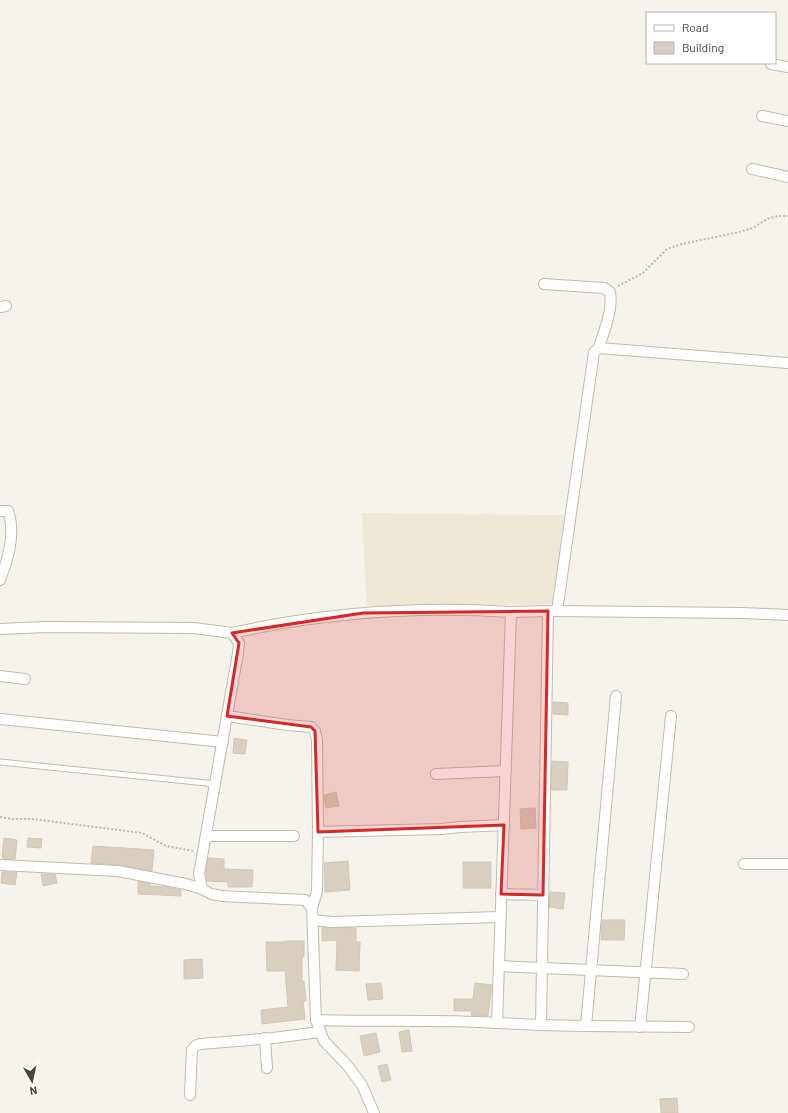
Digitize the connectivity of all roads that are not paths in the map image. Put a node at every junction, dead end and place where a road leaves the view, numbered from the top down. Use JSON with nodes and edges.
{"nodes":[{"id":1,"x":771,"y":64,"type":"edge"},
{"id":2,"x":788,"y":67,"type":"edge"},
{"id":3,"x":762,"y":116,"type":"dead end"},
{"id":4,"x":788,"y":121,"type":"edge"},
{"id":5,"x":752,"y":169,"type":"dead end"},
{"id":6,"x":788,"y":177,"type":"edge"},
{"id":7,"x":544,"y":284,"type":"dead end"},
{"id":8,"x":599,"y":348,"type":"junction"},
{"id":9,"x":788,"y":362,"type":"edge"},
{"id":10,"x":0,"y":511,"type":"edge"},
{"id":11,"x":5,"y":544,"type":"edge"},
{"id":12,"x":0,"y":578,"type":"edge"},
{"id":13,"x":553,"y":611,"type":"junction"},
{"id":14,"x":511,"y":612,"type":"junction"},
{"id":15,"x":788,"y":615,"type":"edge"},
{"id":16,"x":0,"y":629,"type":"edge"},
{"id":17,"x":232,"y":633,"type":"junction"},
{"id":18,"x":0,"y":676,"type":"edge"},
{"id":19,"x":25,"y":679,"type":"dead end"},
{"id":20,"x":616,"y":696,"type":"dead end"},
{"id":21,"x":228,"y":716,"type":"junction"},
{"id":22,"x":671,"y":716,"type":"dead end"},
{"id":23,"x":0,"y":719,"type":"edge"},
{"id":24,"x":223,"y":742,"type":"junction"},
{"id":25,"x":0,"y":762,"type":"edge"},
{"id":26,"x":506,"y":772,"type":"junction"},
{"id":27,"x":436,"y":774,"type":"dead end"},
{"id":28,"x":216,"y":784,"type":"junction"},
{"id":29,"x":504,"y":825,"type":"junction"},
{"id":30,"x":318,"y":832,"type":"junction"},
{"id":31,"x":206,"y":836,"type":"junction"},
{"id":32,"x":294,"y":836,"type":"dead end"},
{"id":33,"x":744,"y":864,"type":"dead end"},
{"id":34,"x":788,"y":864,"type":"edge"},
{"id":35,"x":0,"y":865,"type":"edge"},
{"id":36,"x":202,"y":889,"type":"junction"},
{"id":37,"x":501,"y":894,"type":"junction"},
{"id":38,"x":543,"y":895,"type":"junction"},
{"id":39,"x":312,"y":908,"type":"junction"},
{"id":40,"x":500,"y":917,"type":"junction"},
{"id":41,"x":313,"y":920,"type":"junction"},
{"id":42,"x":499,"y":966,"type":"junction"},
{"id":43,"x":542,"y":968,"type":"junction"},
{"id":44,"x":591,"y":970,"type":"junction"},
{"id":45,"x":645,"y":972,"type":"junction"},
{"id":46,"x":683,"y":974,"type":"dead end"},
{"id":47,"x":316,"y":1020,"type":"junction"},
{"id":48,"x":497,"y":1023,"type":"junction"},
{"id":49,"x":541,"y":1025,"type":"junction"},
{"id":50,"x":586,"y":1026,"type":"junction"},
{"id":51,"x":640,"y":1027,"type":"junction"},
{"id":52,"x":688,"y":1027,"type":"dead end"},
{"id":53,"x":320,"y":1032,"type":"junction"},
{"id":54,"x":265,"y":1038,"type":"junction"},
{"id":55,"x":267,"y":1068,"type":"dead end"},
{"id":56,"x":190,"y":1095,"type":"dead end"},
{"id":57,"x":374,"y":1113,"type":"edge"}],
"edges":[{"from":1,"to":2,"type":"street"},
{"from":3,"to":4,"type":"street"},
{"from":5,"to":6,"type":"street"},
{"from":7,"to":8,"type":"street"},
{"from":8,"to":9,"type":"street"},
{"from":8,"to":13,"type":"street"},
{"from":10,"to":11,"type":"street"},
{"from":11,"to":12,"type":"street"},
{"from":13,"to":14,"type":"street"},
{"from":13,"to":15,"type":"street"},
{"from":13,"to":38,"type":"street"},
{"from":14,"to":17,"type":"street"},
{"from":14,"to":26,"type":"street"},
{"from":16,"to":17,"type":"street"},
{"from":17,"to":21,"type":"street"},
{"from":18,"to":19,"type":"street"},
{"from":20,"to":44,"type":"street"},
{"from":21,"to":24,"type":"street"},
{"from":21,"to":30,"type":"street"},
{"from":22,"to":45,"type":"street"},
{"from":23,"to":24,"type":"street"},
{"from":24,"to":28,"type":"street"},
{"from":25,"to":28,"type":"lane"},
{"from":26,"to":27,"type":"street"},
{"from":26,"to":29,"type":"street"},
{"from":28,"to":31,"type":"street"},
{"from":29,"to":30,"type":"street"},
{"from":29,"to":37,"type":"street"},
{"from":30,"to":39,"type":"street"},
{"from":31,"to":32,"type":"street"},
{"from":31,"to":36,"type":"street"},
{"from":33,"to":34,"type":"street"},
{"from":35,"to":36,"type":"street"},
{"from":36,"to":39,"type":"street"},
{"from":37,"to":38,"type":"street"},
{"from":37,"to":40,"type":"street"},
{"from":38,"to":43,"type":"street"},
{"from":39,"to":41,"type":"street"},
{"from":40,"to":41,"type":"street"},
{"from":40,"to":42,"type":"street"},
{"from":41,"to":47,"type":"street"},
{"from":42,"to":43,"type":"street"},
{"from":42,"to":48,"type":"street"},
{"from":43,"to":44,"type":"street"},
{"from":43,"to":49,"type":"street"},
{"from":44,"to":45,"type":"street"},
{"from":44,"to":50,"type":"street"},
{"from":45,"to":46,"type":"street"},
{"from":45,"to":51,"type":"street"},
{"from":47,"to":48,"type":"street"},
{"from":47,"to":53,"type":"street"},
{"from":48,"to":49,"type":"street"},
{"from":49,"to":50,"type":"street"},
{"from":50,"to":51,"type":"street"},
{"from":51,"to":52,"type":"street"},
{"from":53,"to":54,"type":"street"},
{"from":53,"to":57,"type":"street"},
{"from":54,"to":55,"type":"street"},
{"from":54,"to":56,"type":"street"}]}
